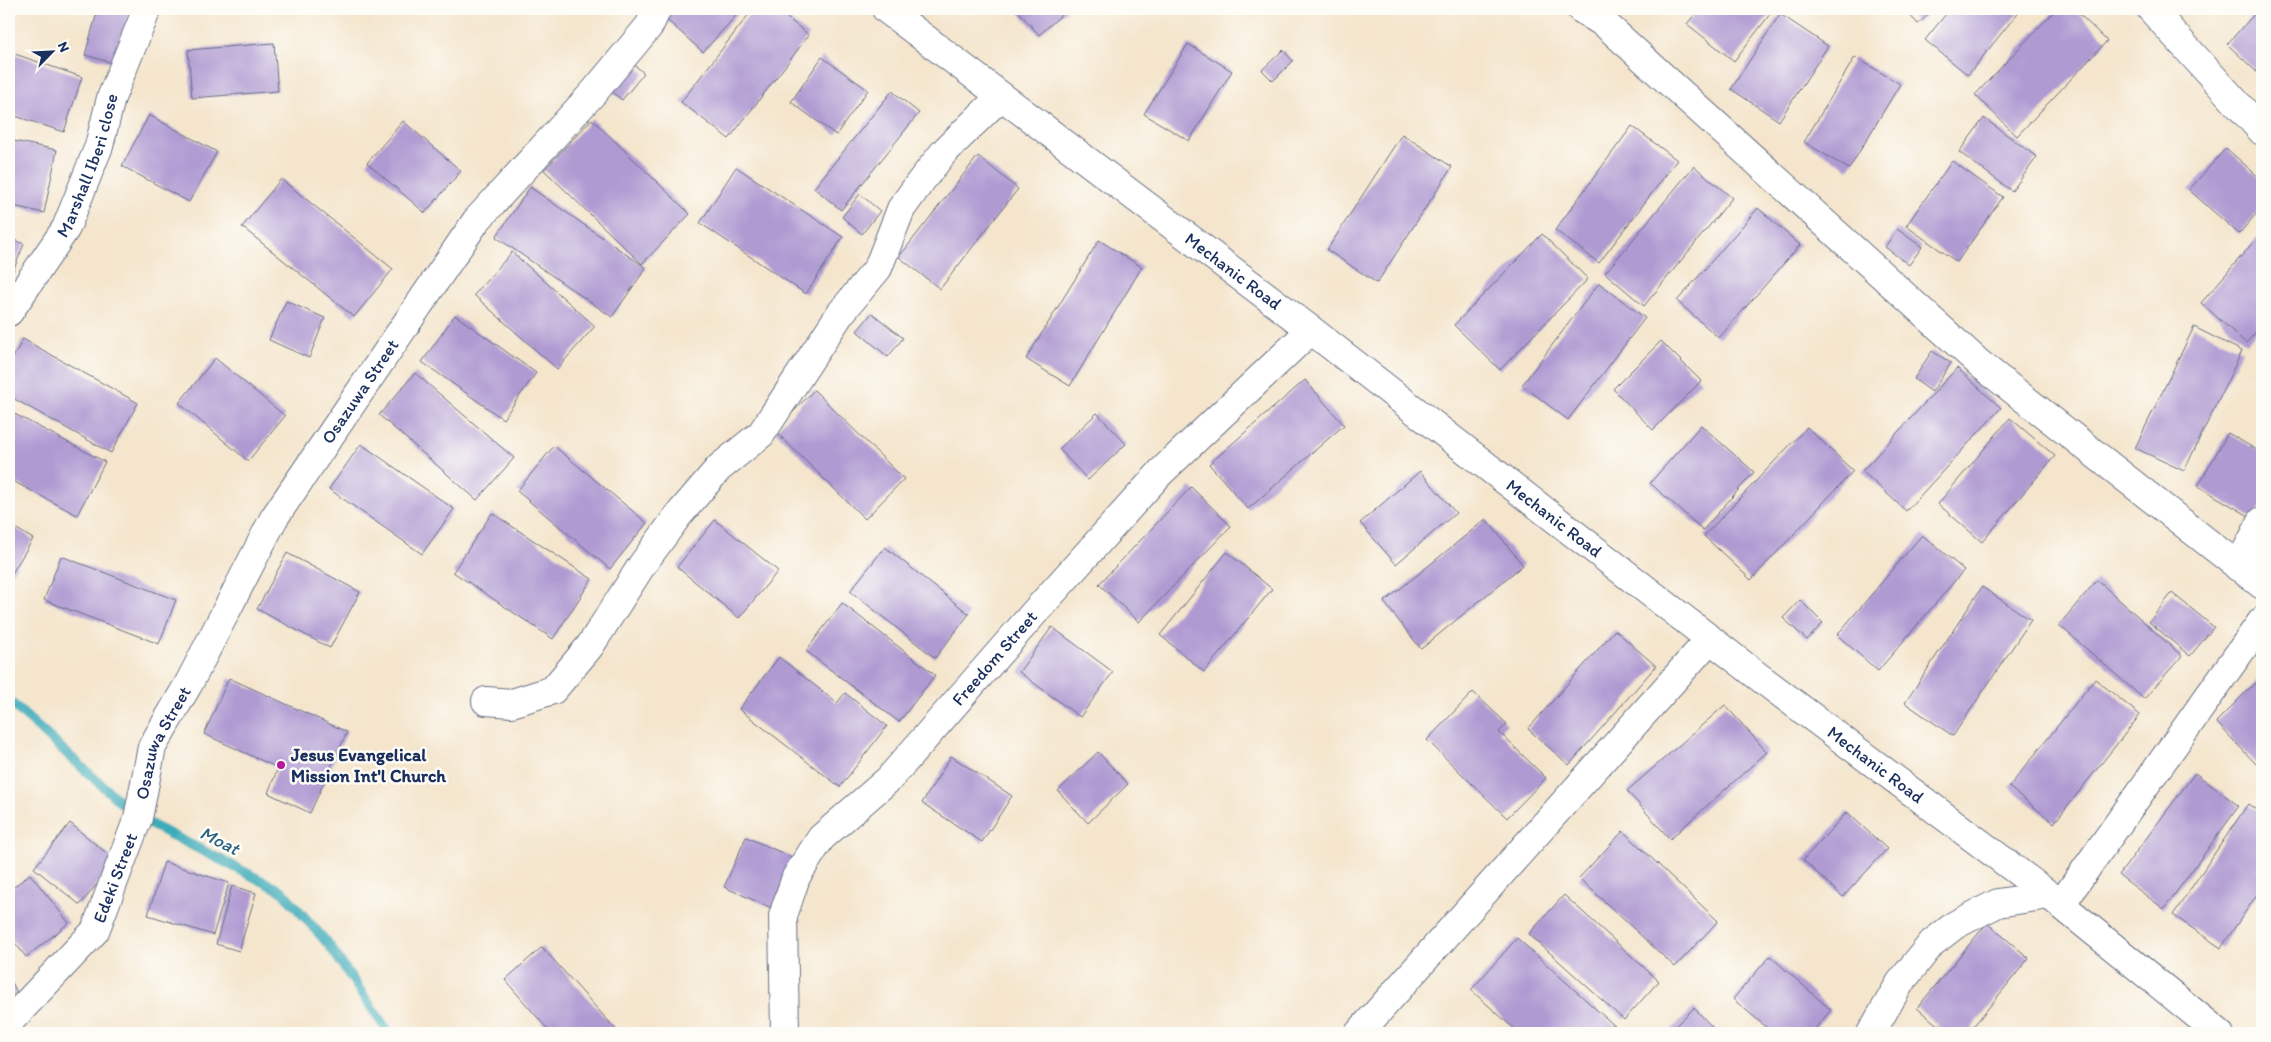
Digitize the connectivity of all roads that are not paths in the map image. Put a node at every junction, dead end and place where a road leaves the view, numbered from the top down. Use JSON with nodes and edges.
{"nodes":[{"id":1,"x":147,"y":9,"type":"edge"},
{"id":2,"x":657,"y":9,"type":"edge"},
{"id":3,"x":886,"y":9,"type":"edge"},
{"id":4,"x":1581,"y":9,"type":"edge"},
{"id":5,"x":2152,"y":9,"type":"edge"},
{"id":6,"x":1001,"y":96,"type":"junction"},
{"id":7,"x":2262,"y":131,"type":"edge"},
{"id":8,"x":9,"y":312,"type":"edge"},
{"id":9,"x":1310,"y":330,"type":"junction"},
{"id":10,"x":2262,"y":521,"type":"edge"},
{"id":11,"x":2238,"y":567,"type":"junction"},
{"id":12,"x":2262,"y":586,"type":"edge"},
{"id":13,"x":2262,"y":621,"type":"edge"},
{"id":14,"x":1710,"y":638,"type":"junction"},
{"id":15,"x":486,"y":701,"type":"dead end"},
{"id":16,"x":138,"y":818,"type":"joint"},
{"id":17,"x":2055,"y":899,"type":"junction"},
{"id":18,"x":9,"y":1022,"type":"edge"},
{"id":19,"x":785,"y":1033,"type":"edge"},
{"id":20,"x":1359,"y":1033,"type":"edge"},
{"id":21,"x":1871,"y":1033,"type":"edge"},
{"id":22,"x":2219,"y":1033,"type":"edge"}],
"edges":[{"from":1,"to":8,"type":"street","name":"Marshall Iberi close"},
{"from":2,"to":16,"type":"street","name":"Osazuwa Street"},
{"from":3,"to":6,"type":"street","name":"Mechanic Road"},
{"from":4,"to":11,"type":"street"},
{"from":5,"to":7,"type":"street"},
{"from":6,"to":9,"type":"street","name":"Mechanic Road"},
{"from":6,"to":15,"type":"street"},
{"from":9,"to":14,"type":"street","name":"Mechanic Road"},
{"from":9,"to":19,"type":"street","name":"Freedom Street"},
{"from":10,"to":11,"type":"street"},
{"from":11,"to":12,"type":"street"},
{"from":13,"to":17,"type":"street"},
{"from":14,"to":17,"type":"street","name":"Mechanic Road"},
{"from":14,"to":20,"type":"street"},
{"from":16,"to":18,"type":"street","name":"Edeki Street"},
{"from":17,"to":21,"type":"street"},
{"from":17,"to":22,"type":"street","name":"Mechanic Road"}]}
